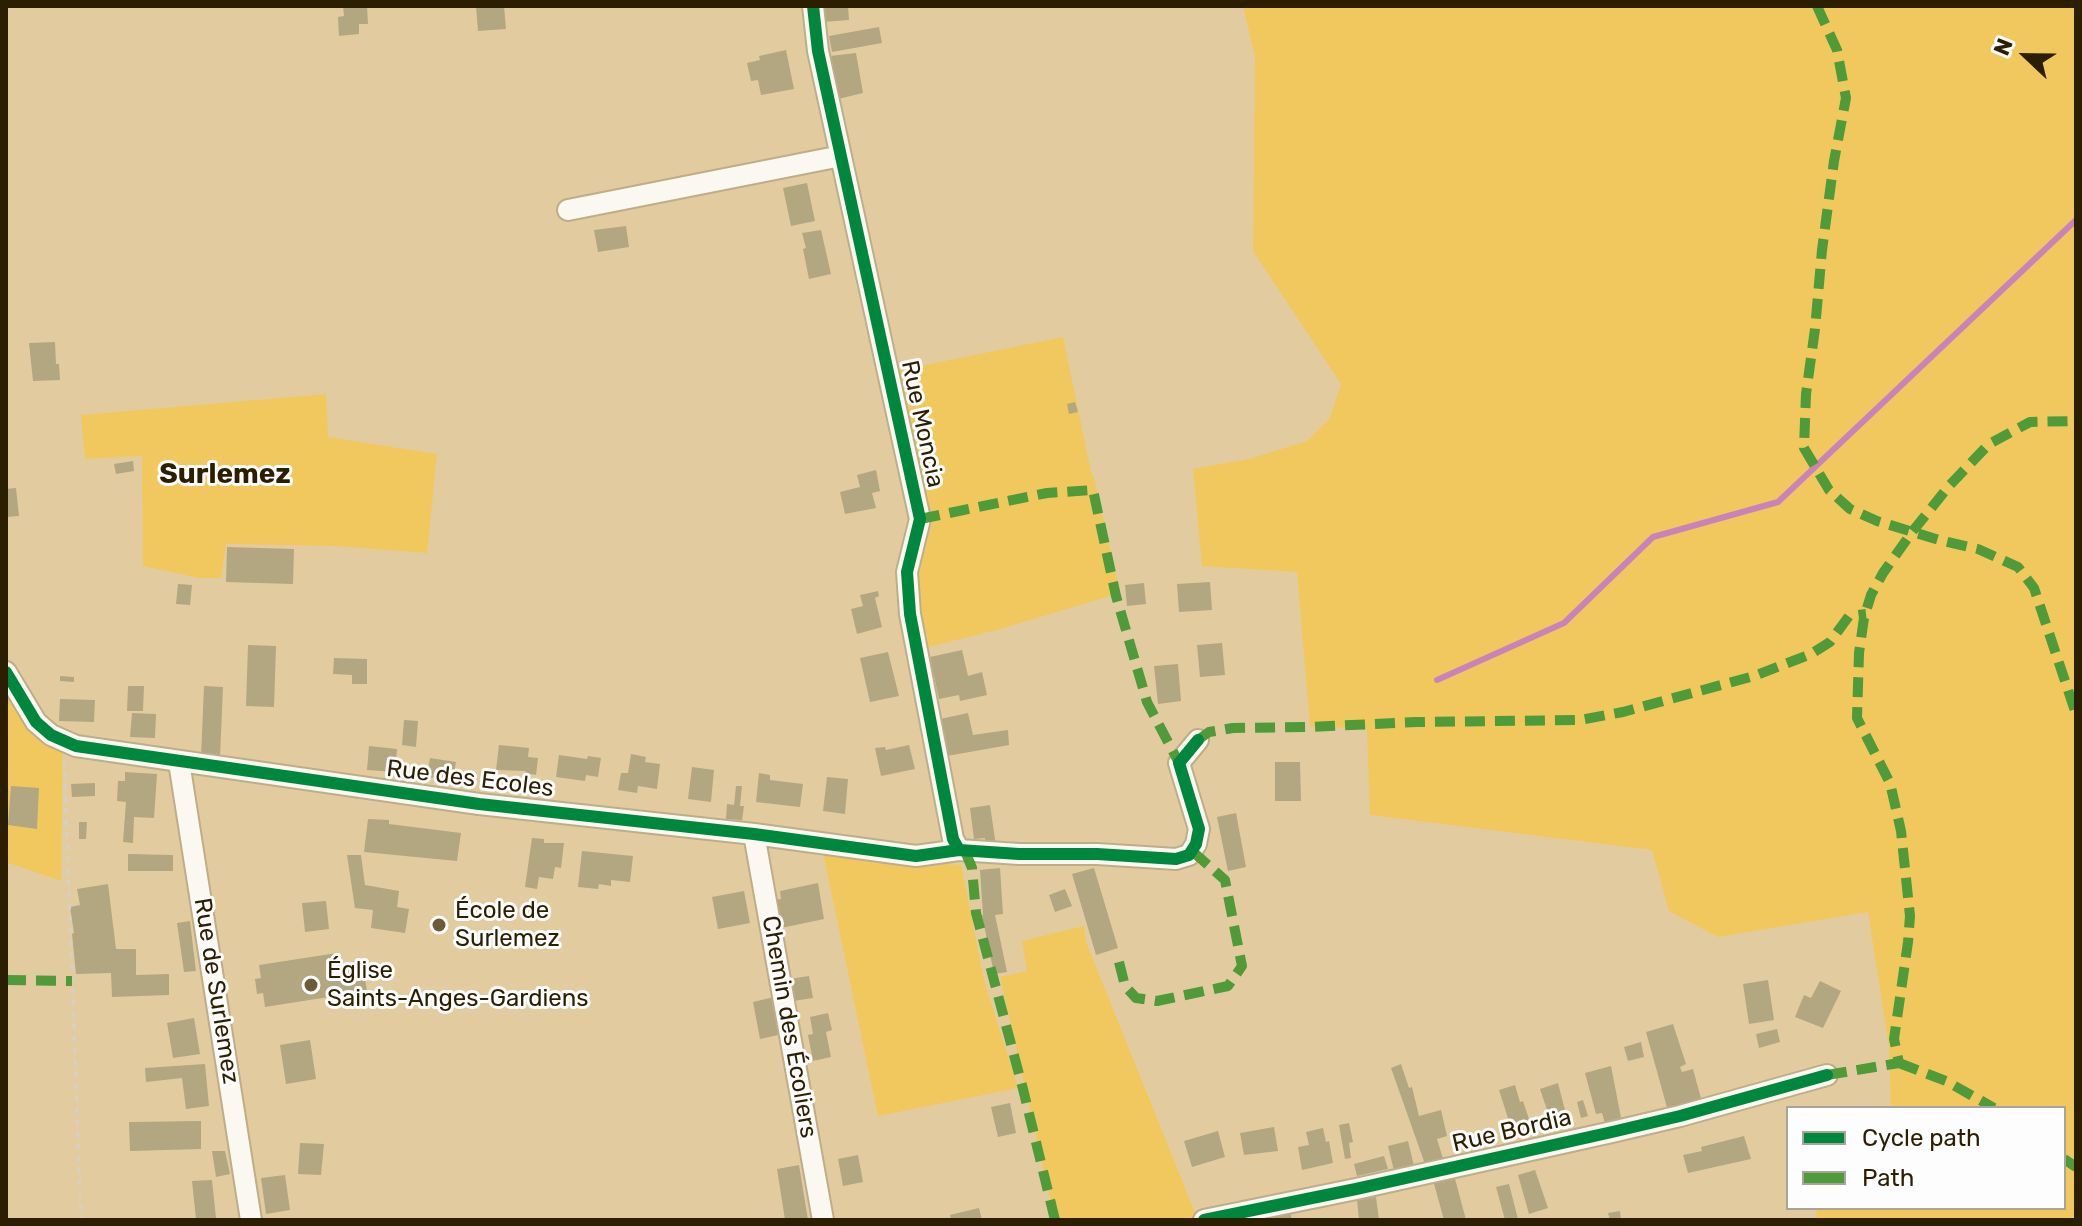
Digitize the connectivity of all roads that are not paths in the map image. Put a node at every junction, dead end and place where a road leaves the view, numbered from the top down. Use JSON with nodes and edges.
{"nodes":[{"id":1,"x":813,"y":6,"type":"edge"},
{"id":2,"x":841,"y":156,"type":"junction"},
{"id":3,"x":568,"y":210,"type":"dead end"},
{"id":4,"x":6,"y":672,"type":"edge"},
{"id":5,"x":1198,"y":740,"type":"dead end"},
{"id":6,"x":179,"y":762,"type":"junction"},
{"id":7,"x":754,"y":834,"type":"junction"},
{"id":8,"x":962,"y":851,"type":"junction"},
{"id":9,"x":1827,"y":1075,"type":"dead end"},
{"id":10,"x":251,"y":1220,"type":"edge"},
{"id":11,"x":823,"y":1220,"type":"edge"},
{"id":12,"x":1204,"y":1220,"type":"edge"}],
"edges":[{"from":1,"to":2,"type":"street","name":"Rue Moncia"},
{"from":2,"to":3,"type":"street"},
{"from":2,"to":8,"type":"street","name":"Rue Moncia"},
{"from":4,"to":6,"type":"street","name":"Rue des Ecoles"},
{"from":5,"to":8,"type":"street"},
{"from":6,"to":7,"type":"street","name":"Rue des Ecoles"},
{"from":6,"to":10,"type":"street","name":"Rue de Surlemez"},
{"from":7,"to":8,"type":"street","name":"Rue des Ecoles"},
{"from":7,"to":11,"type":"street","name":"Chemin des Écoliers"},
{"from":9,"to":12,"type":"street","name":"Rue Bordia"}]}
